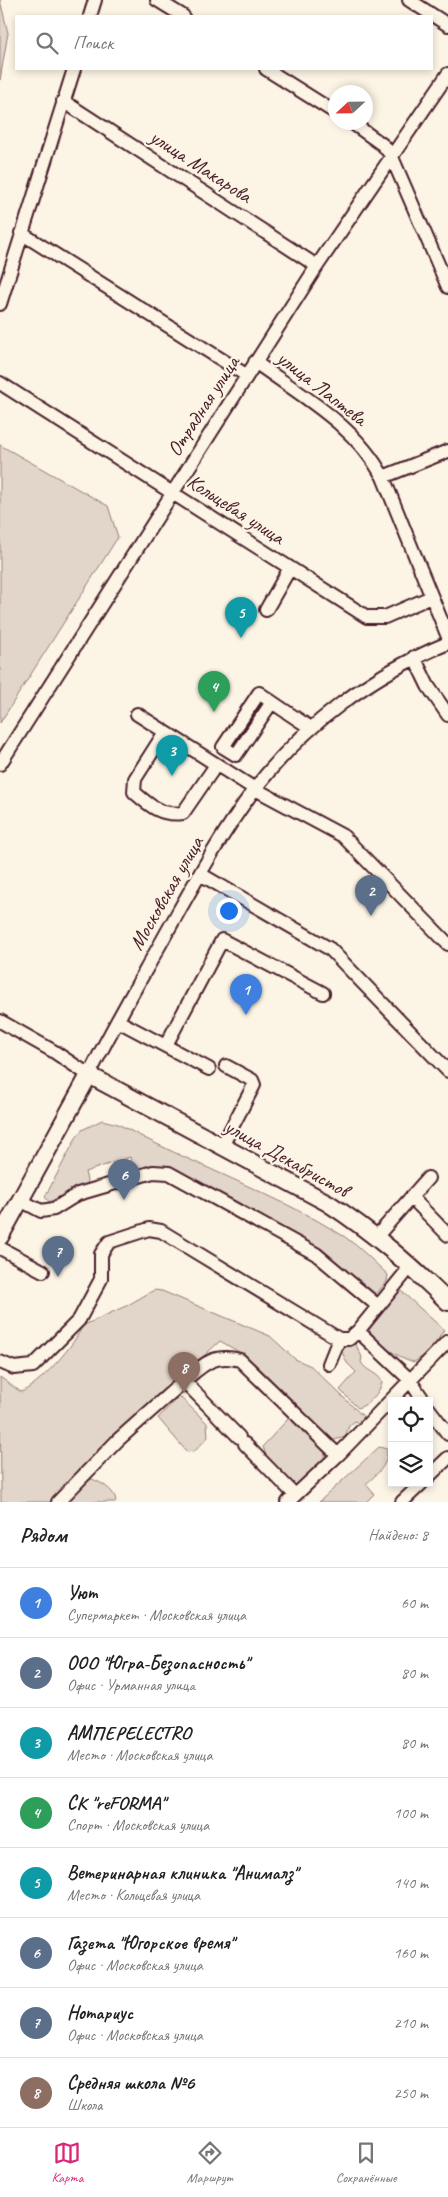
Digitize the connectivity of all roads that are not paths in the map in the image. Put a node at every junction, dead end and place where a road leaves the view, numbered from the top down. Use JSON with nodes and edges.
{"nodes":[{"id":1,"x":96,"y":0,"type":"edge"},
{"id":2,"x":157,"y":0,"type":"edge"},
{"id":3,"x":409,"y":0,"type":"edge"},
{"id":4,"x":90,"y":15,"type":"edge"},
{"id":5,"x":181,"y":15,"type":"edge"},
{"id":6,"x":432,"y":15,"type":"edge"},
{"id":7,"x":433,"y":15,"type":"edge"},
{"id":8,"x":448,"y":25,"type":"edge"},
{"id":9,"x":74,"y":70,"type":"edge"},
{"id":10,"x":268,"y":70,"type":"edge"},
{"id":11,"x":448,"y":74,"type":"edge"},
{"id":12,"x":63,"y":101,"type":"junction"},
{"id":13,"x":328,"y":108,"type":"edge"},
{"id":14,"x":362,"y":130,"type":"edge"},
{"id":15,"x":391,"y":155,"type":"junction"},
{"id":16,"x":21,"y":233,"type":"junction"},
{"id":17,"x":317,"y":266,"type":"junction"},
{"id":18,"x":448,"y":287,"type":"edge"},
{"id":19,"x":0,"y":304,"type":"edge"},
{"id":20,"x":255,"y":362,"type":"junction"},
{"id":21,"x":246,"y":375,"type":"junction"},
{"id":22,"x":0,"y":383,"type":"edge"},
{"id":23,"x":448,"y":451,"type":"edge"},
{"id":24,"x":384,"y":477,"type":"junction"},
{"id":25,"x":172,"y":492,"type":"junction"},
{"id":26,"x":290,"y":568,"type":"junction"},
{"id":27,"x":431,"y":597,"type":"junction"},
{"id":28,"x":266,"y":610,"type":"dead end"},
{"id":29,"x":448,"y":637,"type":"edge"},
{"id":30,"x":448,"y":642,"type":"edge"},
{"id":31,"x":414,"y":657,"type":"junction"},
{"id":32,"x":272,"y":702,"type":"junction"},
{"id":33,"x":136,"y":714,"type":"dead end"},
{"id":34,"x":448,"y":715,"type":"edge"},
{"id":35,"x":311,"y":728,"type":"junction"},
{"id":36,"x":165,"y":732,"type":"junction"},
{"id":37,"x":0,"y":764,"type":"edge"},
{"id":38,"x":216,"y":765,"type":"junction"},
{"id":39,"x":254,"y":789,"type":"junction"},
{"id":40,"x":200,"y":874,"type":"junction"},
{"id":41,"x":448,"y":944,"type":"edge"},
{"id":42,"x":323,"y":993,"type":"dead end"},
{"id":43,"x":0,"y":1021,"type":"edge"},
{"id":44,"x":118,"y":1021,"type":"junction"},
{"id":45,"x":166,"y":1045,"type":"junction"},
{"id":46,"x":226,"y":1066,"type":"dead end"},
{"id":47,"x":209,"y":1069,"type":"dead end"},
{"id":48,"x":448,"y":1071,"type":"edge"},
{"id":49,"x":89,"y":1075,"type":"junction"},
{"id":50,"x":222,"y":1146,"type":"junction"},
{"id":51,"x":428,"y":1178,"type":"dead end"},
{"id":52,"x":411,"y":1197,"type":"junction"},
{"id":53,"x":20,"y":1200,"type":"junction"},
{"id":54,"x":448,"y":1235,"type":"edge"},
{"id":55,"x":377,"y":1236,"type":"junction"},
{"id":56,"x":0,"y":1237,"type":"edge"},
{"id":57,"x":0,"y":1248,"type":"edge"},
{"id":58,"x":411,"y":1266,"type":"junction"},
{"id":59,"x":43,"y":1271,"type":"dead end"},
{"id":60,"x":448,"y":1302,"type":"edge"},
{"id":61,"x":378,"y":1306,"type":"junction"},
{"id":62,"x":358,"y":1331,"type":"junction"},
{"id":63,"x":339,"y":1339,"type":"junction"},
{"id":64,"x":448,"y":1340,"type":"edge"},
{"id":65,"x":0,"y":1362,"type":"edge"},
{"id":66,"x":329,"y":1364,"type":"dead end"},
{"id":67,"x":409,"y":1379,"type":"junction"},
{"id":68,"x":184,"y":1381,"type":"junction"},
{"id":69,"x":421,"y":1397,"type":"edge"},
{"id":70,"x":433,"y":1414,"type":"edge"},
{"id":71,"x":448,"y":1434,"type":"edge"},
{"id":72,"x":338,"y":1455,"type":"junction"},
{"id":73,"x":448,"y":1458,"type":"edge"},
{"id":74,"x":433,"y":1472,"type":"edge"},
{"id":75,"x":418,"y":1487,"type":"edge"},
{"id":76,"x":291,"y":1499,"type":"edge"},
{"id":77,"x":58,"y":1502,"type":"edge"},
{"id":78,"x":402,"y":1502,"type":"edge"}],
"edges":[{"from":1,"to":4,"type":"street"},
{"from":2,"to":5,"type":"street"},
{"from":3,"to":6,"type":"street"},
{"from":7,"to":8,"type":"street"},
{"from":9,"to":12,"type":"street"},
{"from":10,"to":13,"type":"street"},
{"from":11,"to":15,"type":"street","name":"Отрадная улица"},
{"from":12,"to":16,"type":"street"},
{"from":12,"to":17,"type":"street","name":"улица Макарова"},
{"from":14,"to":15,"type":"street"},
{"from":15,"to":17,"type":"street","name":"Отрадная улица"},
{"from":15,"to":18,"type":"street"},
{"from":16,"to":19,"type":"street"},
{"from":16,"to":21,"type":"street","name":"улица Лаптева"},
{"from":17,"to":20,"type":"street","name":"Отрадная улица"},
{"from":20,"to":21,"type":"street","name":"Отрадная улица"},
{"from":20,"to":24,"type":"street","name":"улица Лаптева"},
{"from":21,"to":25,"type":"street","name":"Отрадная улица"},
{"from":22,"to":25,"type":"street","name":"Кольцевая улица"},
{"from":23,"to":24,"type":"street"},
{"from":24,"to":27,"type":"street","name":"улица Лаптева"},
{"from":25,"to":26,"type":"street","name":"Кольцевая улица"},
{"from":25,"to":37,"type":"street","name":"Отрадная улица"},
{"from":26,"to":27,"type":"street","name":"Кольцевая улица"},
{"from":26,"to":28,"type":"street"},
{"from":27,"to":29,"type":"street","name":"улица Лаптева"},
{"from":30,"to":31,"type":"street","name":"Московская улица"},
{"from":31,"to":34,"type":"street"},
{"from":31,"to":35,"type":"street","name":"Московская улица"},
{"from":32,"to":32,"type":"street"},
{"from":32,"to":35,"type":"street"},
{"from":33,"to":36,"type":"street"},
{"from":35,"to":39,"type":"street","name":"Московская улица"},
{"from":36,"to":38,"type":"street"},
{"from":36,"to":38,"type":"street"},
{"from":38,"to":39,"type":"street"},
{"from":39,"to":40,"type":"street","name":"Московская улица"},
{"from":39,"to":41,"type":"street"},
{"from":40,"to":44,"type":"street","name":"Московская улица"},
{"from":40,"to":48,"type":"street"},
{"from":42,"to":45,"type":"street"},
{"from":43,"to":49,"type":"street"},
{"from":44,"to":45,"type":"street"},
{"from":44,"to":49,"type":"street","name":"Московская улица"},
{"from":45,"to":47,"type":"street"},
{"from":46,"to":50,"type":"street"},
{"from":49,"to":50,"type":"main road","name":"улица Декабристов"},
{"from":49,"to":53,"type":"main road","name":"Московская улица"},
{"from":50,"to":55,"type":"main road","name":"улица Декабристов"},
{"from":51,"to":52,"type":"street"},
{"from":52,"to":54,"type":"street"},
{"from":52,"to":55,"type":"street"},
{"from":53,"to":56,"type":"main road","name":"Московская улица"},
{"from":53,"to":61,"type":"street"},
{"from":55,"to":58,"type":"main road","name":"улица Декабристов"},
{"from":57,"to":59,"type":"street"},
{"from":58,"to":60,"type":"main road","name":"улица Декабристов"},
{"from":58,"to":61,"type":"street"},
{"from":61,"to":62,"type":"street"},
{"from":62,"to":63,"type":"street"},
{"from":62,"to":67,"type":"street"},
{"from":63,"to":65,"type":"street"},
{"from":63,"to":66,"type":"street"},
{"from":64,"to":67,"type":"street"},
{"from":67,"to":69,"type":"street"},
{"from":67,"to":72,"type":"street"},
{"from":68,"to":72,"type":"street"},
{"from":68,"to":76,"type":"street"},
{"from":68,"to":77,"type":"street"},
{"from":70,"to":71,"type":"street"},
{"from":72,"to":76,"type":"street"},
{"from":73,"to":74,"type":"street"},
{"from":75,"to":78,"type":"street"}]}
